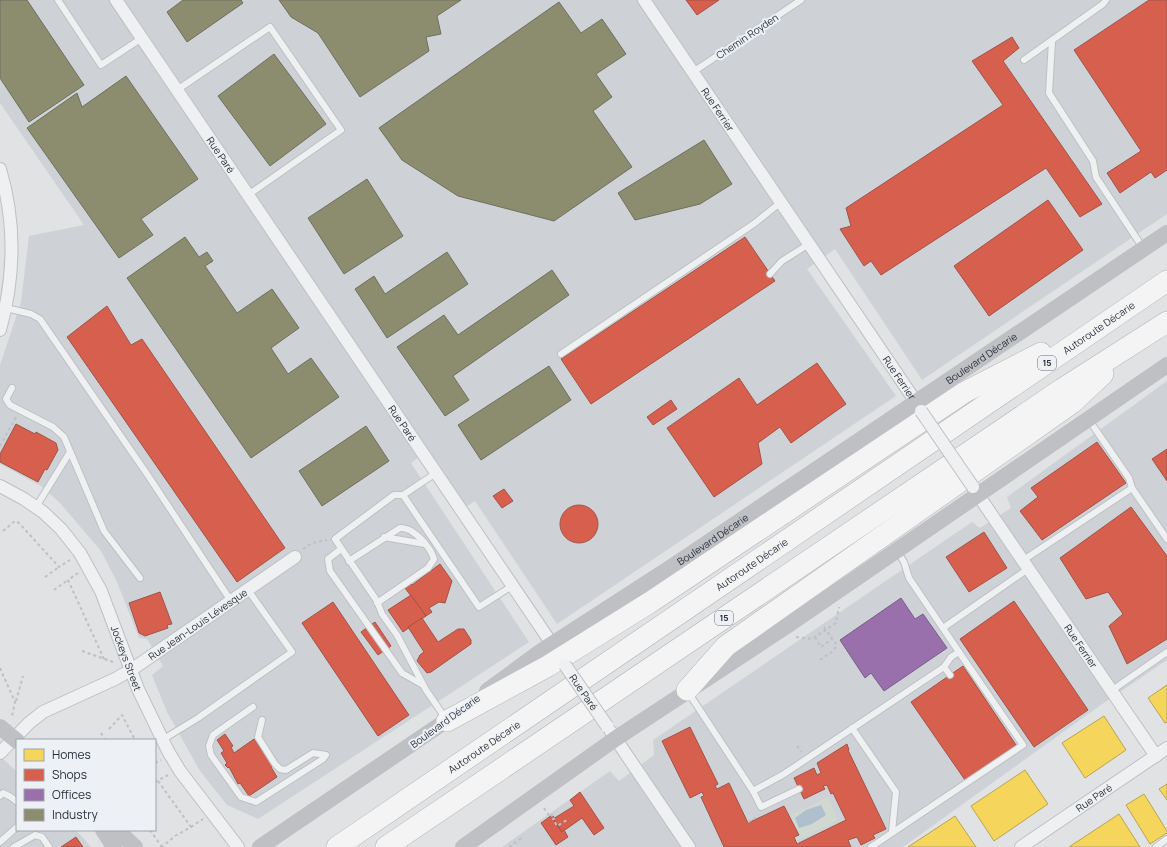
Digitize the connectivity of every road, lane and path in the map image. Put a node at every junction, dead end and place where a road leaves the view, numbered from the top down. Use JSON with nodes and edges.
{"nodes":[{"id":1,"x":58,"y":0,"type":"edge"},
{"id":2,"x":116,"y":0,"type":"edge"},
{"id":3,"x":644,"y":0,"type":"edge"},
{"id":4,"x":801,"y":0,"type":"edge"},
{"id":5,"x":1106,"y":0,"type":"edge"},
{"id":6,"x":142,"y":38,"type":"junction"},
{"id":7,"x":1052,"y":41,"type":"junction"},
{"id":8,"x":1024,"y":60,"type":"dead end"},
{"id":9,"x":693,"y":72,"type":"junction"},
{"id":10,"x":177,"y":90,"type":"junction"},
{"id":11,"x":0,"y":169,"type":"edge"},
{"id":12,"x":248,"y":195,"type":"junction"},
{"id":13,"x":781,"y":202,"type":"junction"},
{"id":14,"x":1167,"y":234,"type":"edge"},
{"id":15,"x":809,"y":244,"type":"junction"},
{"id":16,"x":1143,"y":249,"type":"junction"},
{"id":17,"x":770,"y":274,"type":"dead end"},
{"id":18,"x":1167,"y":281,"type":"edge"},
{"id":19,"x":6,"y":308,"type":"junction"},
{"id":20,"x":1115,"y":316,"type":"junction"},
{"id":21,"x":0,"y":324,"type":"edge"},
{"id":22,"x":1159,"y":327,"type":"edge"},
{"id":23,"x":0,"y":330,"type":"edge"},
{"id":24,"x":562,"y":354,"type":"dead end"},
{"id":25,"x":1167,"y":365,"type":"edge"},
{"id":26,"x":12,"y":388,"type":"dead end"},
{"id":27,"x":919,"y":407,"type":"junction"},
{"id":28,"x":20,"y":410,"type":"junction"},
{"id":29,"x":1088,"y":419,"type":"junction"},
{"id":30,"x":0,"y":446,"type":"edge"},
{"id":31,"x":70,"y":452,"type":"junction"},
{"id":32,"x":436,"y":473,"type":"junction"},
{"id":33,"x":0,"y":486,"type":"edge"},
{"id":34,"x":1132,"y":488,"type":"junction"},
{"id":35,"x":975,"y":491,"type":"junction"},
{"id":36,"x":403,"y":495,"type":"junction"},
{"id":37,"x":36,"y":507,"type":"junction"},
{"id":38,"x":3,"y":531,"type":"dead end"},
{"id":39,"x":384,"y":537,"type":"junction"},
{"id":40,"x":335,"y":539,"type":"junction"},
{"id":41,"x":1167,"y":539,"type":"edge"},
{"id":42,"x":425,"y":544,"type":"junction"},
{"id":43,"x":341,"y":549,"type":"junction"},
{"id":44,"x":897,"y":551,"type":"junction"},
{"id":45,"x":297,"y":555,"type":"joint"},
{"id":46,"x":71,"y":560,"type":"dead end"},
{"id":47,"x":349,"y":560,"type":"junction"},
{"id":48,"x":1025,"y":565,"type":"junction"},
{"id":49,"x":59,"y":567,"type":"junction"},
{"id":50,"x":79,"y":572,"type":"dead end"},
{"id":51,"x":45,"y":577,"type":"dead end"},
{"id":52,"x":140,"y":578,"type":"dead end"},
{"id":53,"x":68,"y":580,"type":"junction"},
{"id":54,"x":512,"y":586,"type":"junction"},
{"id":55,"x":54,"y":590,"type":"dead end"},
{"id":56,"x":248,"y":590,"type":"junction"},
{"id":57,"x":232,"y":601,"type":"junction"},
{"id":58,"x":377,"y":603,"type":"junction"},
{"id":59,"x":839,"y":607,"type":"dead end"},
{"id":60,"x":822,"y":625,"type":"dead end"},
{"id":61,"x":943,"y":628,"type":"junction"},
{"id":62,"x":826,"y":630,"type":"junction"},
{"id":63,"x":795,"y":637,"type":"dead end"},
{"id":64,"x":815,"y":637,"type":"junction"},
{"id":65,"x":832,"y":639,"type":"junction"},
{"id":66,"x":82,"y":651,"type":"dead end"},
{"id":67,"x":959,"y":652,"type":"junction"},
{"id":68,"x":1167,"y":652,"type":"edge"},
{"id":69,"x":559,"y":655,"type":"junction"},
{"id":70,"x":104,"y":659,"type":"junction"},
{"id":71,"x":820,"y":660,"type":"dead end"},
{"id":72,"x":113,"y":662,"type":"dead end"},
{"id":73,"x":944,"y":667,"type":"junction"},
{"id":74,"x":0,"y":668,"type":"edge"},
{"id":75,"x":131,"y":670,"type":"junction"},
{"id":76,"x":950,"y":675,"type":"dead end"},
{"id":77,"x":23,"y":676,"type":"dead end"},
{"id":78,"x":423,"y":685,"type":"junction"},
{"id":79,"x":687,"y":690,"type":"junction"},
{"id":80,"x":1111,"y":691,"type":"junction"},
{"id":81,"x":15,"y":702,"type":"junction"},
{"id":82,"x":253,"y":707,"type":"dead end"},
{"id":83,"x":12,"y":716,"type":"dead end"},
{"id":84,"x":262,"y":720,"type":"dead end"},
{"id":85,"x":447,"y":721,"type":"junction"},
{"id":86,"x":0,"y":727,"type":"edge"},
{"id":87,"x":852,"y":728,"type":"junction"},
{"id":88,"x":109,"y":729,"type":"dead end"},
{"id":89,"x":611,"y":732,"type":"junction"},
{"id":90,"x":101,"y":733,"type":"dead end"},
{"id":91,"x":17,"y":739,"type":"edge"},
{"id":92,"x":104,"y":739,"type":"edge"},
{"id":93,"x":134,"y":739,"type":"edge"},
{"id":94,"x":16,"y":740,"type":"edge"},
{"id":95,"x":162,"y":740,"type":"junction"},
{"id":96,"x":797,"y":746,"type":"dead end"},
{"id":97,"x":1167,"y":748,"type":"edge"},
{"id":98,"x":0,"y":753,"type":"edge"},
{"id":99,"x":804,"y":754,"type":"dead end"},
{"id":100,"x":1156,"y":756,"type":"junction"},
{"id":101,"x":161,"y":760,"type":"dead end"},
{"id":102,"x":156,"y":762,"type":"edge"},
{"id":103,"x":169,"y":774,"type":"dead end"},
{"id":104,"x":156,"y":781,"type":"edge"},
{"id":105,"x":799,"y":789,"type":"dead end"},
{"id":106,"x":753,"y":791,"type":"junction"},
{"id":107,"x":0,"y":796,"type":"edge"},
{"id":108,"x":16,"y":801,"type":"edge"},
{"id":109,"x":544,"y":808,"type":"dead end"},
{"id":110,"x":202,"y":820,"type":"dead end"},
{"id":111,"x":567,"y":820,"type":"dead end"},
{"id":112,"x":191,"y":827,"type":"junction"},
{"id":113,"x":16,"y":828,"type":"edge"},
{"id":114,"x":103,"y":831,"type":"edge"},
{"id":115,"x":104,"y":831,"type":"edge"},
{"id":116,"x":118,"y":831,"type":"edge"},
{"id":117,"x":151,"y":831,"type":"edge"},
{"id":118,"x":892,"y":832,"type":"junction"},
{"id":119,"x":523,"y":837,"type":"dead end"},
{"id":120,"x":1167,"y":839,"type":"edge"},
{"id":121,"x":0,"y":842,"type":"edge"},
{"id":122,"x":14,"y":847,"type":"edge"},
{"id":123,"x":49,"y":847,"type":"edge"},
{"id":124,"x":109,"y":847,"type":"edge"},
{"id":125,"x":114,"y":847,"type":"edge"},
{"id":126,"x":135,"y":847,"type":"edge"},
{"id":127,"x":162,"y":847,"type":"edge"},
{"id":128,"x":238,"y":847,"type":"edge"},
{"id":129,"x":260,"y":847,"type":"edge"},
{"id":130,"x":337,"y":847,"type":"edge"},
{"id":131,"x":386,"y":847,"type":"edge"},
{"id":132,"x":463,"y":847,"type":"edge"},
{"id":133,"x":509,"y":847,"type":"edge"},
{"id":134,"x":689,"y":847,"type":"edge"},
{"id":135,"x":870,"y":847,"type":"edge"},
{"id":136,"x":1021,"y":847,"type":"edge"},
{"id":137,"x":1156,"y":847,"type":"edge"}],
"edges":[{"from":1,"to":6,"type":"lane"},
{"from":2,"to":6,"type":"street","name":"Rue Paré"},
{"from":3,"to":9,"type":"street","name":"Rue Ferrier"},
{"from":4,"to":9,"type":"lane","name":"Chemin Royden"},
{"from":5,"to":7,"type":"lane"},
{"from":6,"to":10,"type":"street","name":"Rue Paré"},
{"from":7,"to":8,"type":"lane"},
{"from":7,"to":16,"type":"lane"},
{"from":9,"to":13,"type":"street","name":"Rue Ferrier"},
{"from":10,"to":12,"type":"street","name":"Rue Paré"},
{"from":10,"to":12,"type":"lane"},
{"from":11,"to":19,"type":"street"},
{"from":12,"to":32,"type":"street","name":"Rue Paré"},
{"from":13,"to":15,"type":"street","name":"Rue Ferrier"},
{"from":13,"to":24,"type":"lane"},
{"from":14,"to":16,"type":"main road","name":"Boulevard Décarie"},
{"from":15,"to":17,"type":"lane"},
{"from":15,"to":27,"type":"street","name":"Rue Ferrier"},
{"from":16,"to":27,"type":"main road","name":"Boulevard Décarie"},
{"from":18,"to":20,"type":"highway","name":"Autoroute Décarie","number":"15"},
{"from":19,"to":21,"type":"street"},
{"from":19,"to":23,"type":"street"},
{"from":19,"to":57,"type":"lane"},
{"from":20,"to":69,"type":"highway"},
{"from":20,"to":130,"type":"highway","name":"Autoroute Décarie","number":"15"},
{"from":22,"to":79,"type":"highway"},
{"from":22,"to":131,"type":"highway","number":"15"},
{"from":25,"to":29,"type":"main road"},
{"from":26,"to":28,"type":"lane"},
{"from":27,"to":35,"type":"street","name":"Rue Ferrier","bridge":true},
{"from":27,"to":69,"type":"main road","name":"Boulevard Décarie"},
{"from":28,"to":30,"type":"path"},
{"from":28,"to":31,"type":"lane"},
{"from":29,"to":34,"type":"lane"},
{"from":29,"to":35,"type":"main road"},
{"from":31,"to":37,"type":"lane"},
{"from":31,"to":52,"type":"lane"},
{"from":32,"to":36,"type":"lane"},
{"from":32,"to":54,"type":"street","name":"Rue Paré"},
{"from":33,"to":37,"type":"street","name":"Jockeys Street"},
{"from":34,"to":41,"type":"lane"},
{"from":34,"to":48,"type":"lane"},
{"from":35,"to":44,"type":"main road"},
{"from":35,"to":48,"type":"street","name":"Rue Ferrier"},
{"from":36,"to":40,"type":"lane"},
{"from":36,"to":54,"type":"lane"},
{"from":37,"to":75,"type":"street","name":"Jockeys Street"},
{"from":38,"to":49,"type":"path"},
{"from":39,"to":42,"type":"lane"},
{"from":39,"to":42,"type":"lane"},
{"from":39,"to":47,"type":"lane"},
{"from":40,"to":43,"type":"lane"},
{"from":40,"to":45,"type":"path"},
{"from":42,"to":58,"type":"lane"},
{"from":43,"to":47,"type":"lane"},
{"from":43,"to":78,"type":"lane"},
{"from":44,"to":61,"type":"lane"},
{"from":44,"to":79,"type":"main road"},
{"from":45,"to":56,"type":"street","name":"Rue Jean-Louis Lévesque"},
{"from":46,"to":49,"type":"path"},
{"from":47,"to":58,"type":"lane"},
{"from":48,"to":61,"type":"lane"},
{"from":48,"to":80,"type":"street","name":"Rue Ferrier"},
{"from":49,"to":51,"type":"path"},
{"from":50,"to":53,"type":"path"},
{"from":53,"to":55,"type":"path"},
{"from":53,"to":70,"type":"path"},
{"from":54,"to":69,"type":"street","name":"Rue Paré"},
{"from":56,"to":57,"type":"street","name":"Rue Jean-Louis Lévesque"},
{"from":56,"to":95,"type":"lane"},
{"from":57,"to":75,"type":"street","name":"Rue Jean-Louis Lévesque"},
{"from":58,"to":78,"type":"lane"},
{"from":59,"to":62,"type":"path"},
{"from":60,"to":62,"type":"path"},
{"from":61,"to":67,"type":"lane"},
{"from":62,"to":64,"type":"path"},
{"from":62,"to":65,"type":"path"},
{"from":63,"to":64,"type":"path"},
{"from":64,"to":65,"type":"path"},
{"from":65,"to":71,"type":"path"},
{"from":66,"to":70,"type":"path"},
{"from":67,"to":73,"type":"lane"},
{"from":67,"to":118,"type":"lane"},
{"from":68,"to":80,"type":"lane"},
{"from":69,"to":85,"type":"highway"},
{"from":69,"to":89,"type":"street","name":"Rue Paré","bridge":true},
{"from":70,"to":72,"type":"path"},
{"from":73,"to":76,"type":"lane"},
{"from":73,"to":87,"type":"lane"},
{"from":74,"to":81,"type":"path"},
{"from":75,"to":91,"type":"street","name":"Rue Jean-Louis Lévesque"},
{"from":75,"to":95,"type":"street","name":"Jockeys Street"},
{"from":77,"to":81,"type":"path"},
{"from":78,"to":85,"type":"lane"},
{"from":79,"to":89,"type":"main road"},
{"from":79,"to":106,"type":"lane"},
{"from":80,"to":100,"type":"street","name":"Rue Ferrier"},
{"from":81,"to":83,"type":"path"},
{"from":82,"to":84,"type":"lane"},
{"from":85,"to":129,"type":"main road","name":"Boulevard Décarie"},
{"from":86,"to":94,"type":"main road"},
{"from":87,"to":106,"type":"lane"},
{"from":87,"to":118,"type":"lane"},
{"from":88,"to":93,"type":"path"},
{"from":89,"to":132,"type":"main road"},
{"from":89,"to":134,"type":"street","name":"Rue Paré"},
{"from":90,"to":92,"type":"path"},
{"from":94,"to":98,"type":"street","name":"Rue Jean-Louis Lévesque"},
{"from":95,"to":128,"type":"street","name":"Jockeys Street"},
{"from":96,"to":99,"type":"path"},
{"from":97,"to":100,"type":"street","name":"Rue Paré"},
{"from":100,"to":136,"type":"street","name":"Rue Paré"},
{"from":101,"to":102,"type":"path"},
{"from":103,"to":104,"type":"path"},
{"from":104,"to":112,"type":"path"},
{"from":105,"to":106,"type":"lane"},
{"from":107,"to":108,"type":"lane"},
{"from":109,"to":111,"type":"path"},
{"from":110,"to":112,"type":"path"},
{"from":112,"to":127,"type":"path"},
{"from":113,"to":121,"type":"lane"},
{"from":114,"to":124,"type":"main road"},
{"from":115,"to":125,"type":"main road"},
{"from":116,"to":126,"type":"main road"},
{"from":117,"to":127,"type":"path"},
{"from":118,"to":135,"type":"lane"},
{"from":119,"to":133,"type":"path"},
{"from":120,"to":137,"type":"lane"},
{"from":122,"to":123,"type":"lane"}]}
